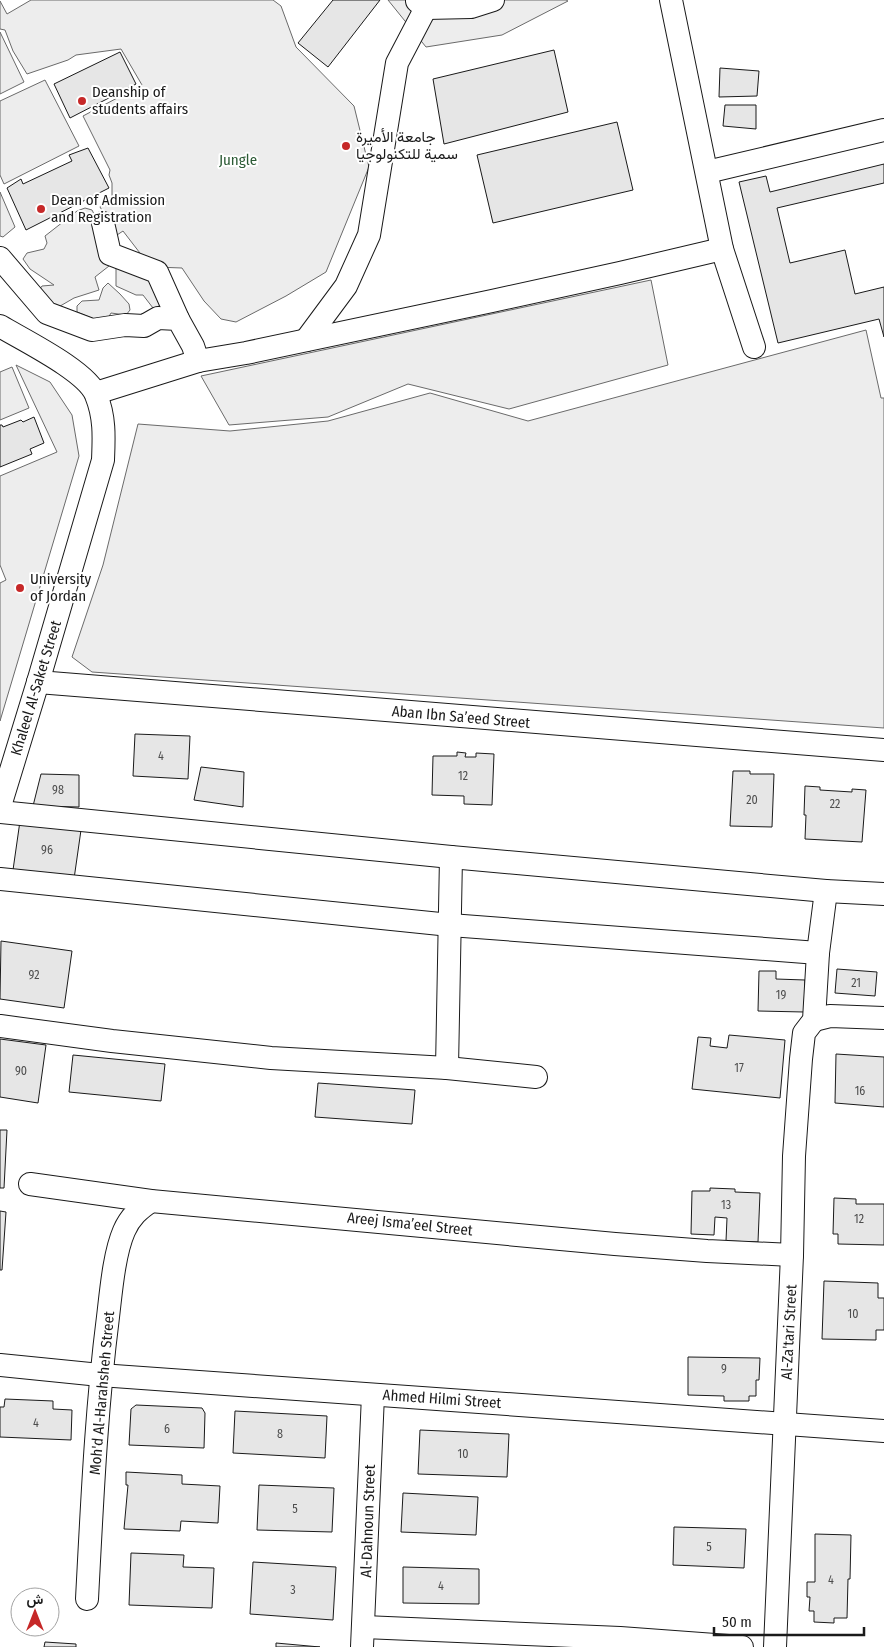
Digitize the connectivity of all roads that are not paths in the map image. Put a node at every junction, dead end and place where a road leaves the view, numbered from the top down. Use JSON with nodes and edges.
{"nodes":[{"id":1,"x":493,"y":0,"type":"edge"},
{"id":2,"x":671,"y":0,"type":"edge"},
{"id":3,"x":424,"y":3,"type":"edge"},
{"id":4,"x":884,"y":130,"type":"edge"},
{"id":5,"x":707,"y":172,"type":"junction"},
{"id":6,"x":103,"y":223,"type":"dead end"},
{"id":7,"x":722,"y":249,"type":"junction"},
{"id":8,"x":0,"y":258,"type":"edge"},
{"id":9,"x":178,"y":320,"type":"junction"},
{"id":10,"x":0,"y":326,"type":"edge"},
{"id":11,"x":306,"y":340,"type":"junction"},
{"id":12,"x":754,"y":347,"type":"dead end"},
{"id":13,"x":198,"y":361,"type":"junction"},
{"id":14,"x":96,"y":394,"type":"junction"},
{"id":15,"x":38,"y":682,"type":"junction"},
{"id":16,"x":884,"y":750,"type":"edge"},
{"id":17,"x":0,"y":806,"type":"edge"},
{"id":18,"x":0,"y":812,"type":"edge"},
{"id":19,"x":451,"y":857,"type":"junction"},
{"id":20,"x":0,"y":879,"type":"edge"},
{"id":21,"x":826,"y":891,"type":"junction"},
{"id":22,"x":884,"y":894,"type":"edge"},
{"id":23,"x":450,"y":925,"type":"junction"},
{"id":24,"x":818,"y":953,"type":"junction"},
{"id":25,"x":884,"y":1018,"type":"edge"},
{"id":26,"x":814,"y":1020,"type":"junction"},
{"id":27,"x":0,"y":1026,"type":"edge"},
{"id":28,"x":447,"y":1068,"type":"junction"},
{"id":29,"x":536,"y":1077,"type":"dead end"},
{"id":30,"x":30,"y":1184,"type":"dead end"},
{"id":31,"x":151,"y":1200,"type":"junction"},
{"id":32,"x":792,"y":1255,"type":"junction"},
{"id":33,"x":0,"y":1365,"type":"edge"},
{"id":34,"x":100,"y":1375,"type":"junction"},
{"id":35,"x":374,"y":1395,"type":"junction"},
{"id":36,"x":784,"y":1424,"type":"junction"},
{"id":37,"x":884,"y":1431,"type":"edge"},
{"id":38,"x":87,"y":1599,"type":"dead end"},
{"id":39,"x":363,"y":1637,"type":"edge"},
{"id":40,"x":742,"y":1647,"type":"edge"},
{"id":41,"x":775,"y":1647,"type":"edge"}],
"edges":[{"from":1,"to":3,"type":"street"},
{"from":2,"to":5,"type":"street"},
{"from":3,"to":11,"type":"street"},
{"from":4,"to":5,"type":"street"},
{"from":5,"to":7,"type":"street"},
{"from":6,"to":9,"type":"street"},
{"from":7,"to":11,"type":"street"},
{"from":7,"to":12,"type":"street"},
{"from":8,"to":9,"type":"street"},
{"from":9,"to":13,"type":"street"},
{"from":10,"to":14,"type":"street","name":"Khaleel Al-Saket Street"},
{"from":11,"to":13,"type":"street"},
{"from":13,"to":14,"type":"street"},
{"from":14,"to":15,"type":"street","name":"Khaleel Al-Saket Street"},
{"from":15,"to":16,"type":"street","name":"Aban Ibn Sa’eed Street"},
{"from":15,"to":17,"type":"street","name":"Khaleel Al-Saket Street"},
{"from":18,"to":19,"type":"street"},
{"from":19,"to":21,"type":"street"},
{"from":19,"to":23,"type":"street"},
{"from":20,"to":23,"type":"street"},
{"from":21,"to":22,"type":"street"},
{"from":21,"to":24,"type":"street","name":"Al-Za'tari Street"},
{"from":23,"to":24,"type":"street"},
{"from":23,"to":28,"type":"street"},
{"from":24,"to":26,"type":"street","name":"Al-Za'tari Street"},
{"from":25,"to":26,"type":"street"},
{"from":26,"to":32,"type":"street","name":"Al-Za'tari Street"},
{"from":27,"to":28,"type":"street"},
{"from":28,"to":29,"type":"street"},
{"from":30,"to":31,"type":"street","name":"Areej Isma’eel Street"},
{"from":31,"to":32,"type":"street","name":"Areej Isma’eel Street"},
{"from":31,"to":34,"type":"street","name":"Moh'd Al-Harahsheh Street"},
{"from":32,"to":36,"type":"street","name":"Al-Za'tari Street"},
{"from":33,"to":34,"type":"street","name":"Ahmed Hilmi Street"},
{"from":34,"to":35,"type":"street","name":"Ahmed Hilmi Street"},
{"from":34,"to":38,"type":"street","name":"Moh'd Al-Harahsheh Street"},
{"from":35,"to":36,"type":"street","name":"Ahmed Hilmi Street"},
{"from":35,"to":39,"type":"street","name":"Al-Dahnoun Street"},
{"from":36,"to":37,"type":"street","name":"Ahmed Hilmi Street"},
{"from":36,"to":41,"type":"street","name":"Al-Za'tari Street"},
{"from":39,"to":40,"type":"street"}]}
